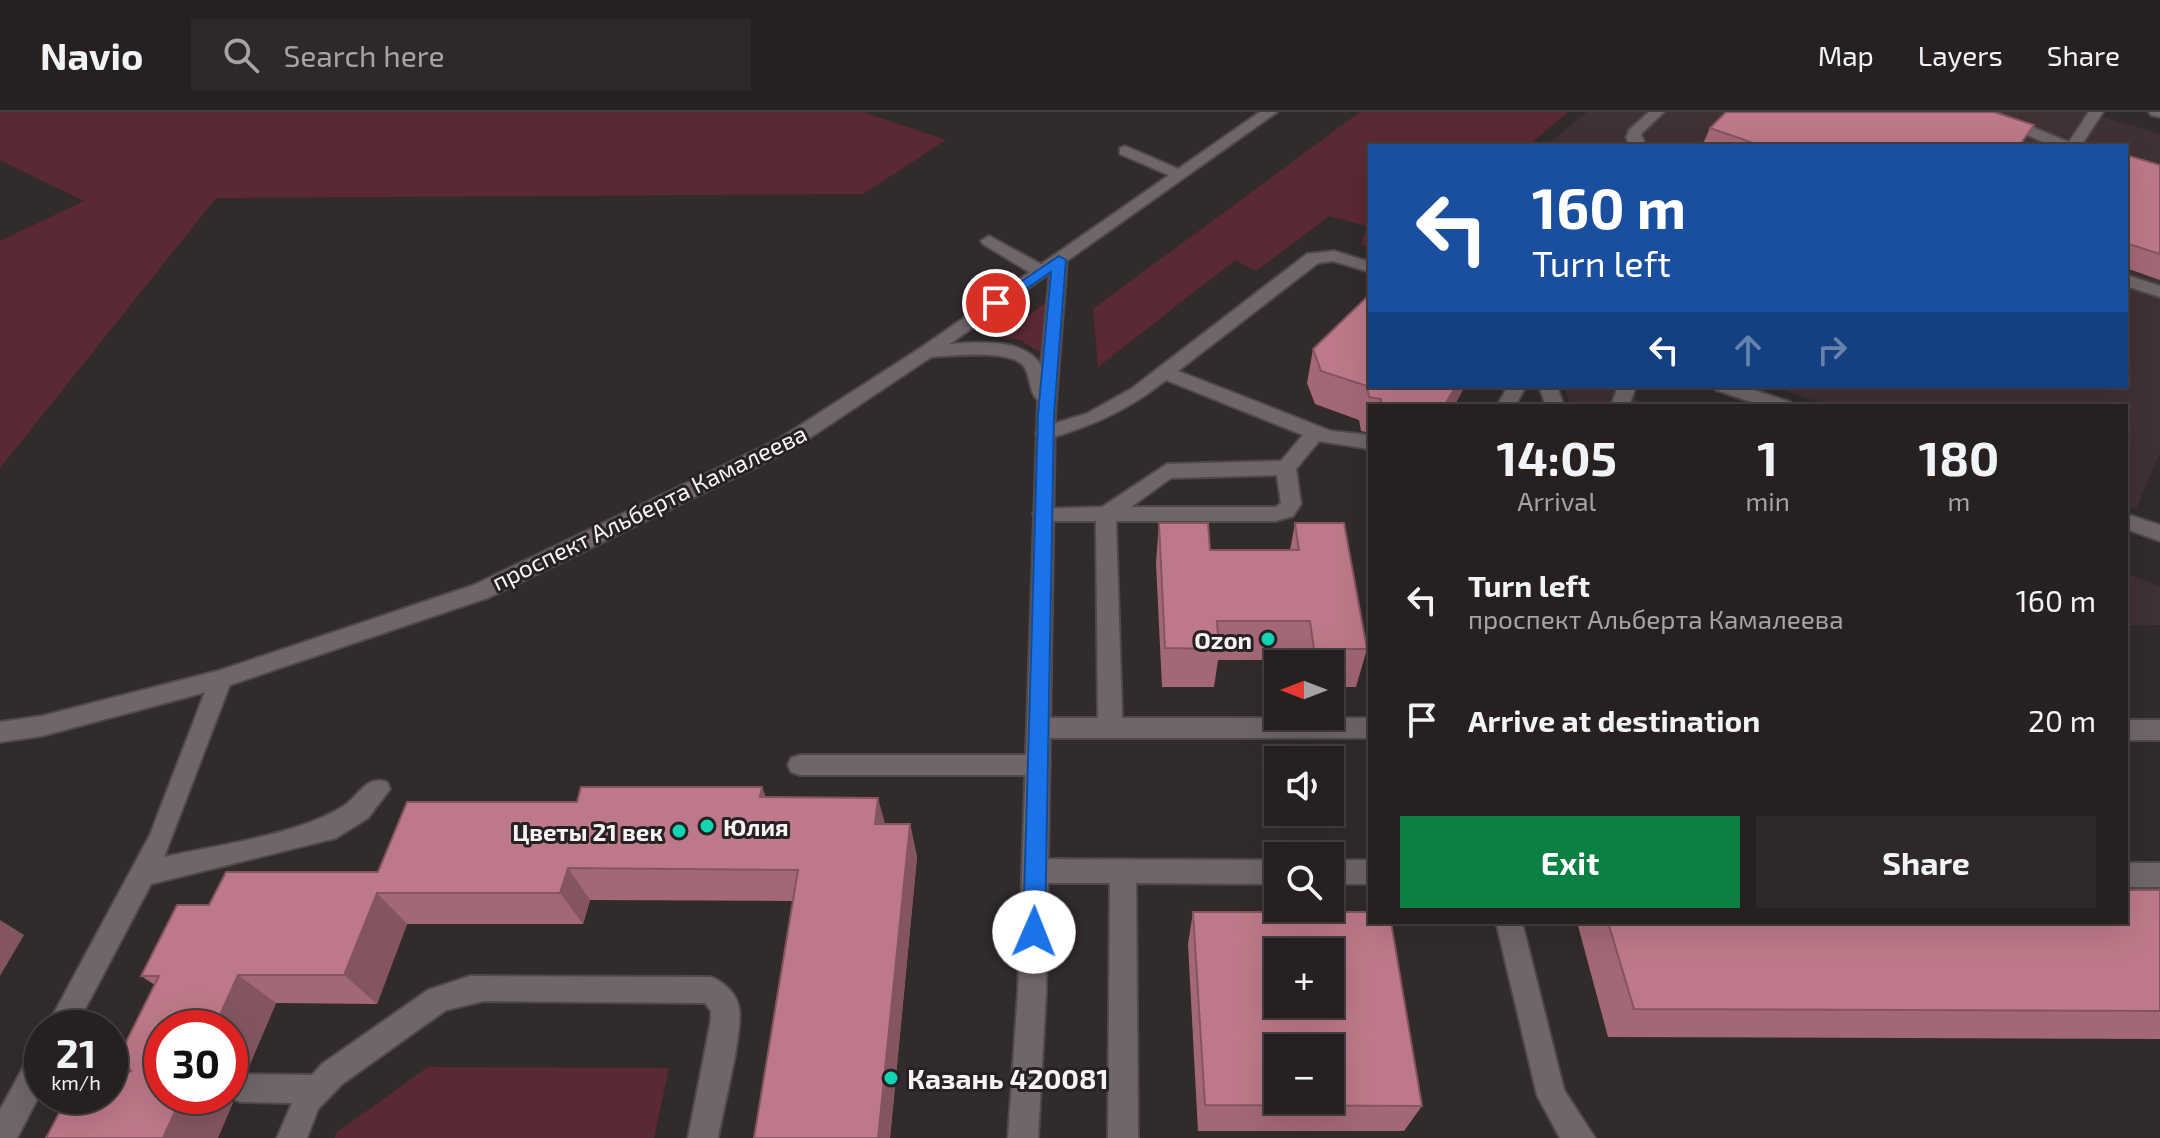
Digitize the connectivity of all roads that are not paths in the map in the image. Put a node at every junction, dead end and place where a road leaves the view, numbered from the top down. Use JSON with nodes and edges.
{"nodes":[{"id":1,"x":1270,"y":112,"type":"edge"},
{"id":2,"x":1657,"y":112,"type":"edge"},
{"id":3,"x":1982,"y":112,"type":"edge"},
{"id":4,"x":2096,"y":112,"type":"edge"},
{"id":5,"x":1638,"y":144,"type":"edge"},
{"id":6,"x":2060,"y":144,"type":"edge"},
{"id":7,"x":2075,"y":144,"type":"edge"},
{"id":8,"x":1125,"y":151,"type":"dead end"},
{"id":9,"x":1178,"y":174,"type":"junction"},
{"id":10,"x":989,"y":241,"type":"dead end"},
{"id":11,"x":1059,"y":260,"type":"junction"},
{"id":12,"x":1368,"y":266,"type":"edge"},
{"id":13,"x":1042,"y":272,"type":"junction"},
{"id":14,"x":2128,"y":281,"type":"edge"},
{"id":15,"x":2160,"y":292,"type":"edge"},
{"id":16,"x":928,"y":351,"type":"junction"},
{"id":17,"x":1165,"y":373,"type":"junction"},
{"id":18,"x":1728,"y":388,"type":"edge"},
{"id":19,"x":1770,"y":404,"type":"edge"},
{"id":20,"x":1046,"y":424,"type":"junction"},
{"id":21,"x":1316,"y":432,"type":"junction"},
{"id":22,"x":1368,"y":442,"type":"edge"},
{"id":23,"x":1286,"y":468,"type":"junction"},
{"id":24,"x":1043,"y":514,"type":"junction"},
{"id":25,"x":1106,"y":514,"type":"junction"},
{"id":26,"x":2128,"y":522,"type":"edge"},
{"id":27,"x":2160,"y":533,"type":"edge"},
{"id":28,"x":221,"y":679,"type":"junction"},
{"id":29,"x":1039,"y":728,"type":"junction"},
{"id":30,"x":1110,"y":728,"type":"junction"},
{"id":31,"x":1368,"y":728,"type":"edge"},
{"id":32,"x":2128,"y":730,"type":"edge"},
{"id":33,"x":2160,"y":730,"type":"edge"},
{"id":34,"x":0,"y":732,"type":"edge"},
{"id":35,"x":800,"y":765,"type":"dead end"},
{"id":36,"x":1038,"y":765,"type":"junction"},
{"id":37,"x":378,"y":789,"type":"dead end"},
{"id":38,"x":1035,"y":871,"type":"junction"},
{"id":39,"x":1123,"y":871,"type":"junction"},
{"id":40,"x":1264,"y":872,"type":"edge"},
{"id":41,"x":1344,"y":872,"type":"edge"},
{"id":42,"x":1368,"y":872,"type":"edge"},
{"id":43,"x":143,"y":874,"type":"junction"},
{"id":44,"x":2128,"y":875,"type":"edge"},
{"id":45,"x":2160,"y":875,"type":"edge"},
{"id":46,"x":1509,"y":924,"type":"edge"},
{"id":47,"x":70,"y":1010,"type":"edge"},
{"id":48,"x":248,"y":1088,"type":"edge"},
{"id":49,"x":316,"y":1089,"type":"junction"},
{"id":50,"x":24,"y":1104,"type":"edge"},
{"id":51,"x":1,"y":1138,"type":"edge"},
{"id":52,"x":292,"y":1138,"type":"edge"},
{"id":53,"x":703,"y":1138,"type":"edge"},
{"id":54,"x":1023,"y":1138,"type":"edge"},
{"id":55,"x":1123,"y":1138,"type":"edge"},
{"id":56,"x":1580,"y":1138,"type":"edge"}],
"edges":[{"from":1,"to":9,"type":"main road","name":"проспект Альберта Камалеева"},
{"from":2,"to":5,"type":"main road"},
{"from":3,"to":6,"type":"main road"},
{"from":4,"to":7,"type":"main road"},
{"from":8,"to":9,"type":"main road"},
{"from":9,"to":11,"type":"main road","name":"проспект Альберта Камалеева"},
{"from":10,"to":13,"type":"main road"},
{"from":11,"to":13,"type":"main road","name":"проспект Альберта Камалеева"},
{"from":11,"to":20,"type":"main road"},
{"from":12,"to":17,"type":"main road"},
{"from":13,"to":16,"type":"main road","name":"проспект Альберта Камалеева"},
{"from":14,"to":15,"type":"main road"},
{"from":16,"to":20,"type":"main road"},
{"from":16,"to":28,"type":"main road","name":"проспект Альберта Камалеева"},
{"from":17,"to":20,"type":"main road"},
{"from":17,"to":21,"type":"main road"},
{"from":18,"to":19,"type":"main road"},
{"from":20,"to":24,"type":"main road"},
{"from":21,"to":22,"type":"main road"},
{"from":21,"to":23,"type":"main road"},
{"from":23,"to":25,"type":"main road"},
{"from":23,"to":25,"type":"main road"},
{"from":24,"to":25,"type":"main road"},
{"from":24,"to":29,"type":"main road"},
{"from":25,"to":30,"type":"main road"},
{"from":26,"to":27,"type":"main road"},
{"from":28,"to":34,"type":"main road","name":"проспект Альберта Камалеева"},
{"from":28,"to":43,"type":"main road"},
{"from":29,"to":30,"type":"main road"},
{"from":29,"to":36,"type":"main road"},
{"from":30,"to":31,"type":"main road"},
{"from":32,"to":33,"type":"main road"},
{"from":35,"to":36,"type":"main road"},
{"from":36,"to":38,"type":"main road"},
{"from":37,"to":43,"type":"main road"},
{"from":38,"to":39,"type":"main road"},
{"from":38,"to":54,"type":"main road"},
{"from":39,"to":40,"type":"main road"},
{"from":39,"to":55,"type":"main road"},
{"from":41,"to":42,"type":"main road"},
{"from":43,"to":47,"type":"main road"},
{"from":44,"to":45,"type":"main road"},
{"from":46,"to":56,"type":"main road"},
{"from":48,"to":49,"type":"main road"},
{"from":49,"to":52,"type":"main road"},
{"from":49,"to":53,"type":"main road"},
{"from":50,"to":51,"type":"main road"}]}
